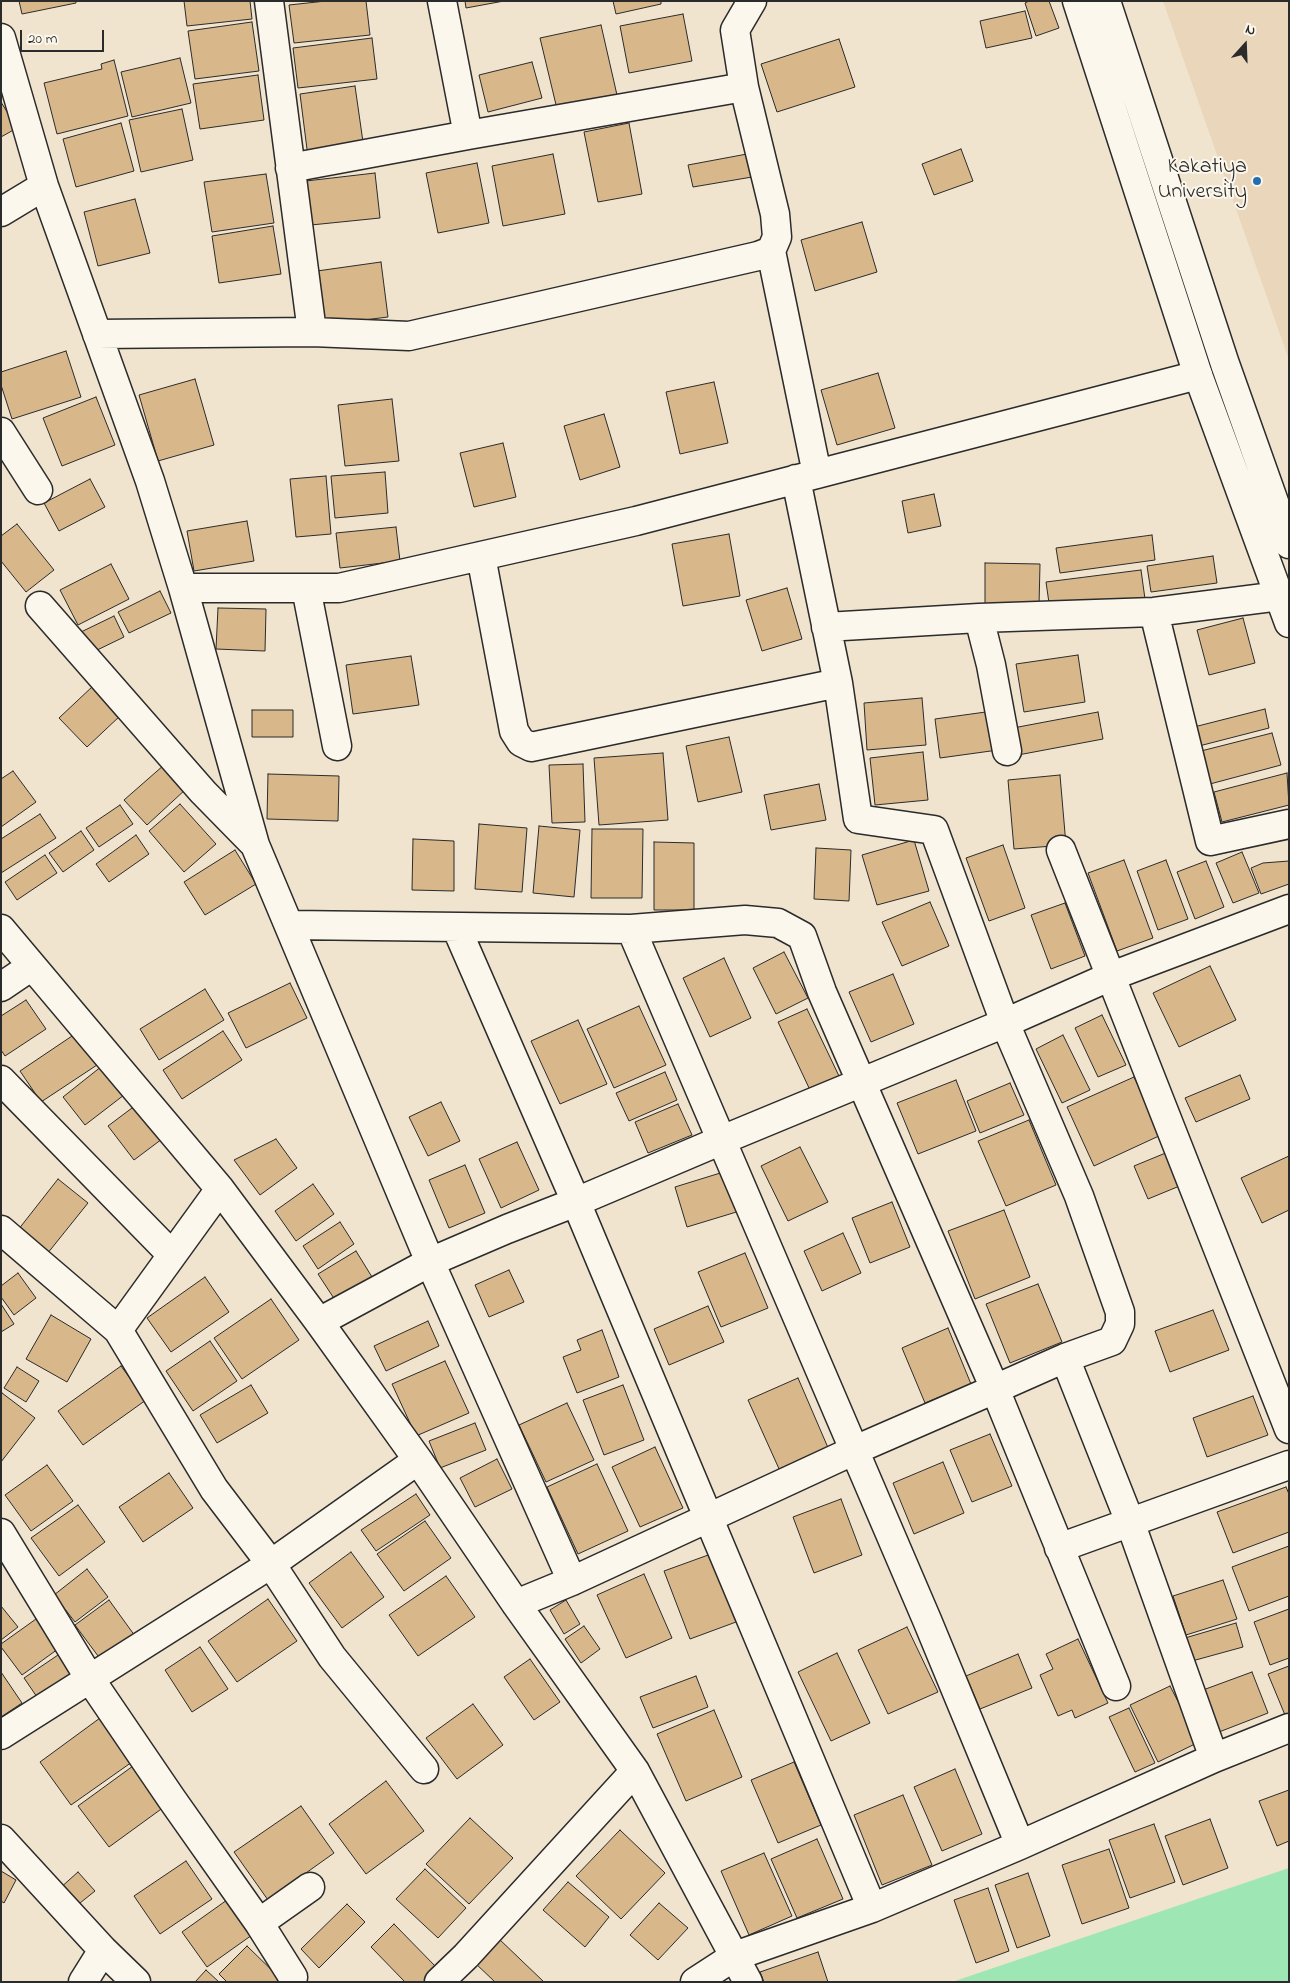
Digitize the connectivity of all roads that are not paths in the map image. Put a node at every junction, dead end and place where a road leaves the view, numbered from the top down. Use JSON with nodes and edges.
{"nodes":[{"id":1,"x":269,"y":1,"type":"edge"},
{"id":2,"x":442,"y":1,"type":"edge"},
{"id":3,"x":752,"y":1,"type":"edge"},
{"id":4,"x":1077,"y":1,"type":"edge"},
{"id":5,"x":1106,"y":1,"type":"edge"},
{"id":6,"x":1,"y":38,"type":"edge"},
{"id":7,"x":744,"y":87,"type":"junction"},
{"id":8,"x":468,"y":135,"type":"junction"},
{"id":9,"x":290,"y":168,"type":"junction"},
{"id":10,"x":44,"y":186,"type":"junction"},
{"id":11,"x":1,"y":212,"type":"edge"},
{"id":12,"x":771,"y":251,"type":"junction"},
{"id":13,"x":312,"y":332,"type":"junction"},
{"id":14,"x":97,"y":334,"type":"junction"},
{"id":15,"x":1198,"y":375,"type":"junction"},
{"id":16,"x":1,"y":432,"type":"edge"},
{"id":17,"x":807,"y":477,"type":"junction"},
{"id":18,"x":38,"y":490,"type":"dead end"},
{"id":19,"x":1289,"y":544,"type":"edge"},
{"id":20,"x":481,"y":556,"type":"junction"},
{"id":21,"x":183,"y":588,"type":"junction"},
{"id":22,"x":306,"y":588,"type":"junction"},
{"id":23,"x":1280,"y":596,"type":"junction"},
{"id":24,"x":40,"y":606,"type":"dead end"},
{"id":25,"x":1154,"y":612,"type":"junction"},
{"id":26,"x":979,"y":618,"type":"junction"},
{"id":27,"x":1289,"y":622,"type":"edge"},
{"id":28,"x":826,"y":627,"type":"junction"},
{"id":29,"x":838,"y":684,"type":"junction"},
{"id":30,"x":337,"y":746,"type":"dead end"},
{"id":31,"x":1006,"y":751,"type":"dead end"},
{"id":32,"x":1289,"y":824,"type":"edge"},
{"id":33,"x":255,"y":845,"type":"junction"},
{"id":34,"x":1061,"y":850,"type":"dead end"},
{"id":35,"x":1289,"y":909,"type":"edge"},
{"id":36,"x":290,"y":925,"type":"junction"},
{"id":37,"x":456,"y":927,"type":"junction"},
{"id":38,"x":1,"y":928,"type":"edge"},
{"id":39,"x":631,"y":929,"type":"junction"},
{"id":40,"x":32,"y":966,"type":"junction"},
{"id":41,"x":1109,"y":977,"type":"junction"},
{"id":42,"x":1,"y":987,"type":"edge"},
{"id":43,"x":1005,"y":1022,"type":"junction"},
{"id":44,"x":1,"y":1080,"type":"edge"},
{"id":45,"x":861,"y":1082,"type":"junction"},
{"id":46,"x":722,"y":1140,"type":"junction"},
{"id":47,"x":220,"y":1189,"type":"junction"},
{"id":48,"x":576,"y":1202,"type":"junction"},
{"id":49,"x":1,"y":1230,"type":"edge"},
{"id":50,"x":172,"y":1255,"type":"junction"},
{"id":51,"x":430,"y":1262,"type":"junction"},
{"id":52,"x":319,"y":1322,"type":"junction"},
{"id":53,"x":118,"y":1330,"type":"junction"},
{"id":54,"x":1065,"y":1358,"type":"junction"},
{"id":55,"x":995,"y":1389,"type":"junction"},
{"id":56,"x":1289,"y":1429,"type":"edge"},
{"id":57,"x":855,"y":1450,"type":"junction"},
{"id":58,"x":418,"y":1460,"type":"junction"},
{"id":59,"x":1289,"y":1465,"type":"edge"},
{"id":60,"x":706,"y":1517,"type":"junction"},
{"id":61,"x":1130,"y":1522,"type":"junction"},
{"id":62,"x":1,"y":1533,"type":"edge"},
{"id":63,"x":1060,"y":1548,"type":"junction"},
{"id":64,"x":271,"y":1564,"type":"junction"},
{"id":65,"x":572,"y":1581,"type":"junction"},
{"id":66,"x":516,"y":1604,"type":"junction"},
{"id":67,"x":90,"y":1679,"type":"junction"},
{"id":68,"x":1116,"y":1686,"type":"dead end"},
{"id":69,"x":1289,"y":1728,"type":"edge"},
{"id":70,"x":1,"y":1735,"type":"edge"},
{"id":71,"x":1214,"y":1758,"type":"junction"},
{"id":72,"x":424,"y":1769,"type":"dead end"},
{"id":73,"x":635,"y":1771,"type":"junction"},
{"id":74,"x":1,"y":1839,"type":"edge"},
{"id":75,"x":1020,"y":1845,"type":"junction"},
{"id":76,"x":310,"y":1887,"type":"dead end"},
{"id":77,"x":872,"y":1908,"type":"junction"},
{"id":78,"x":259,"y":1923,"type":"junction"},
{"id":79,"x":103,"y":1950,"type":"junction"},
{"id":80,"x":735,"y":1956,"type":"junction"},
{"id":81,"x":293,"y":1977,"type":"dead end"},
{"id":82,"x":84,"y":1982,"type":"edge"},
{"id":83,"x":136,"y":1982,"type":"edge"},
{"id":84,"x":440,"y":1982,"type":"edge"},
{"id":85,"x":696,"y":1982,"type":"edge"},
{"id":86,"x":748,"y":1982,"type":"edge"}],
"edges":[{"from":1,"to":9,"type":"main road"},
{"from":2,"to":8,"type":"main road"},
{"from":3,"to":7,"type":"main road"},
{"from":4,"to":15,"type":"main road"},
{"from":5,"to":19,"type":"main road"},
{"from":6,"to":10,"type":"main road"},
{"from":7,"to":8,"type":"main road"},
{"from":7,"to":12,"type":"main road"},
{"from":8,"to":9,"type":"main road"},
{"from":9,"to":13,"type":"main road"},
{"from":10,"to":11,"type":"main road"},
{"from":10,"to":14,"type":"main road"},
{"from":12,"to":13,"type":"main road"},
{"from":12,"to":17,"type":"main road"},
{"from":13,"to":14,"type":"main road"},
{"from":14,"to":21,"type":"main road"},
{"from":15,"to":17,"type":"main road"},
{"from":15,"to":23,"type":"main road"},
{"from":16,"to":18,"type":"main road"},
{"from":17,"to":20,"type":"main road"},
{"from":17,"to":28,"type":"main road"},
{"from":20,"to":22,"type":"main road"},
{"from":20,"to":29,"type":"main road"},
{"from":21,"to":22,"type":"main road"},
{"from":21,"to":33,"type":"main road"},
{"from":22,"to":30,"type":"main road"},
{"from":23,"to":25,"type":"main road"},
{"from":23,"to":27,"type":"main road"},
{"from":24,"to":33,"type":"main road"},
{"from":25,"to":26,"type":"main road"},
{"from":25,"to":32,"type":"main road"},
{"from":26,"to":28,"type":"main road"},
{"from":26,"to":31,"type":"main road"},
{"from":28,"to":29,"type":"main road"},
{"from":29,"to":43,"type":"main road"},
{"from":33,"to":36,"type":"main road"},
{"from":34,"to":41,"type":"main road"},
{"from":35,"to":41,"type":"main road"},
{"from":36,"to":37,"type":"main road"},
{"from":36,"to":51,"type":"main road"},
{"from":37,"to":39,"type":"main road"},
{"from":37,"to":48,"type":"main road"},
{"from":38,"to":40,"type":"main road"},
{"from":39,"to":45,"type":"main road"},
{"from":39,"to":46,"type":"main road"},
{"from":40,"to":42,"type":"main road"},
{"from":40,"to":47,"type":"main road"},
{"from":41,"to":43,"type":"main road"},
{"from":41,"to":56,"type":"main road"},
{"from":43,"to":45,"type":"main road"},
{"from":43,"to":54,"type":"main road"},
{"from":44,"to":50,"type":"main road"},
{"from":45,"to":46,"type":"main road"},
{"from":45,"to":55,"type":"main road"},
{"from":46,"to":48,"type":"main road"},
{"from":46,"to":57,"type":"main road"},
{"from":47,"to":50,"type":"main road"},
{"from":47,"to":52,"type":"main road"},
{"from":48,"to":51,"type":"main road"},
{"from":48,"to":60,"type":"main road"},
{"from":49,"to":53,"type":"main road"},
{"from":50,"to":53,"type":"main road"},
{"from":51,"to":52,"type":"main road"},
{"from":51,"to":65,"type":"main road"},
{"from":52,"to":58,"type":"main road"},
{"from":53,"to":64,"type":"main road"},
{"from":54,"to":55,"type":"main road"},
{"from":54,"to":61,"type":"main road"},
{"from":55,"to":57,"type":"main road"},
{"from":55,"to":63,"type":"main road"},
{"from":57,"to":60,"type":"main road"},
{"from":57,"to":75,"type":"main road"},
{"from":58,"to":64,"type":"main road"},
{"from":58,"to":66,"type":"main road"},
{"from":59,"to":61,"type":"main road"},
{"from":60,"to":65,"type":"main road"},
{"from":60,"to":77,"type":"main road"},
{"from":61,"to":63,"type":"main road"},
{"from":61,"to":71,"type":"main road"},
{"from":62,"to":67,"type":"main road"},
{"from":63,"to":68,"type":"main road"},
{"from":64,"to":67,"type":"main road"},
{"from":64,"to":72,"type":"main road"},
{"from":65,"to":66,"type":"main road"},
{"from":66,"to":73,"type":"main road"},
{"from":67,"to":70,"type":"main road"},
{"from":67,"to":78,"type":"main road"},
{"from":69,"to":71,"type":"main road"},
{"from":71,"to":75,"type":"main road"},
{"from":73,"to":80,"type":"main road"},
{"from":73,"to":84,"type":"main road"},
{"from":74,"to":79,"type":"main road"},
{"from":75,"to":77,"type":"main road"},
{"from":76,"to":78,"type":"main road"},
{"from":77,"to":80,"type":"main road"},
{"from":78,"to":81,"type":"main road"},
{"from":79,"to":82,"type":"main road"},
{"from":79,"to":83,"type":"main road"},
{"from":80,"to":85,"type":"main road"},
{"from":80,"to":86,"type":"main road"}]}
